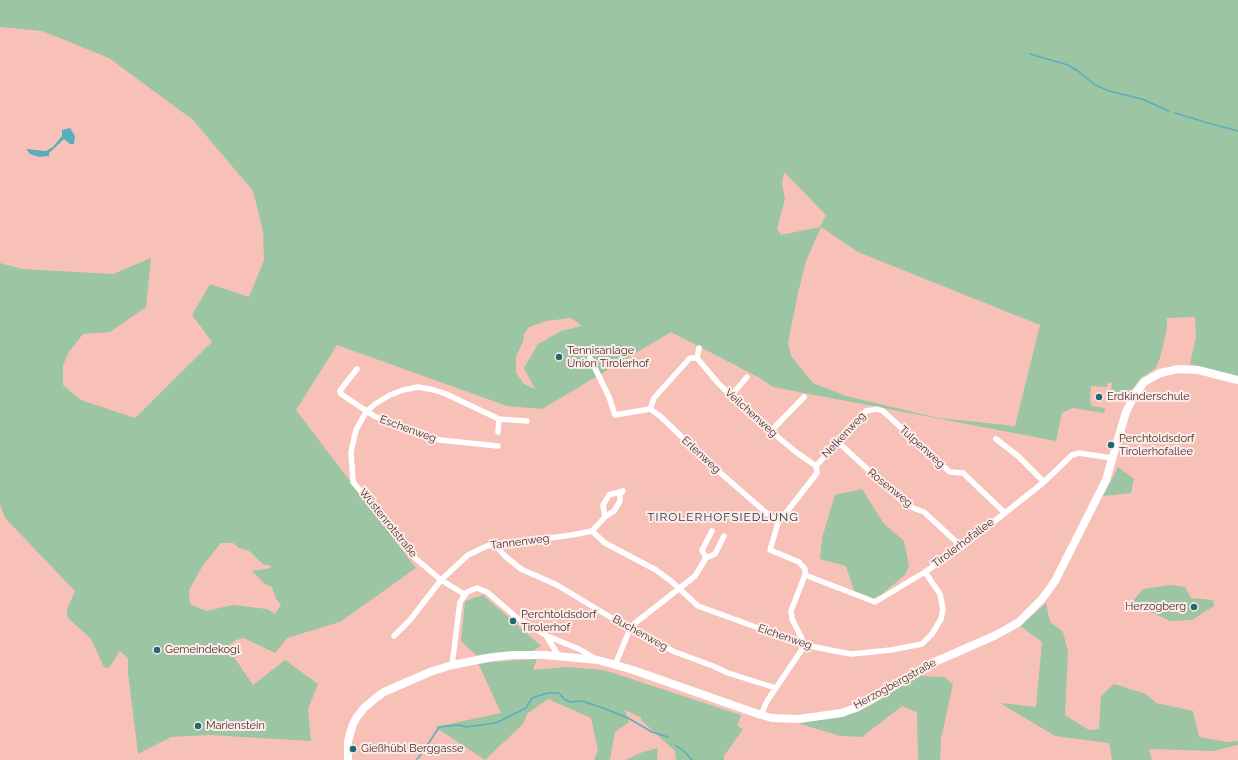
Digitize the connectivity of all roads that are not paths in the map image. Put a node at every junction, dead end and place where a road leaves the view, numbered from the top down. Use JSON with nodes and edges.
{"nodes":[{"id":1,"x":700,"y":348,"type":"dead end"},
{"id":2,"x":590,"y":358,"type":"dead end"},
{"id":3,"x":696,"y":358,"type":"junction"},
{"id":4,"x":357,"y":369,"type":"dead end"},
{"id":5,"x":747,"y":378,"type":"dead end"},
{"id":6,"x":1238,"y":380,"type":"edge"},
{"id":7,"x":731,"y":396,"type":"junction"},
{"id":8,"x":804,"y":398,"type":"dead end"},
{"id":9,"x":650,"y":409,"type":"junction"},
{"id":10,"x":877,"y":409,"type":"joint"},
{"id":11,"x":366,"y":412,"type":"junction"},
{"id":12,"x":499,"y":419,"type":"junction"},
{"id":13,"x":526,"y":422,"type":"dead end"},
{"id":14,"x":498,"y":432,"type":"dead end"},
{"id":15,"x":770,"y":432,"type":"junction"},
{"id":16,"x":996,"y":439,"type":"dead end"},
{"id":17,"x":838,"y":442,"type":"junction"},
{"id":18,"x":498,"y":446,"type":"dead end"},
{"id":19,"x":1112,"y":458,"type":"junction"},
{"id":20,"x":816,"y":466,"type":"junction"},
{"id":21,"x":1044,"y":482,"type":"junction"},
{"id":22,"x":1004,"y":512,"type":"junction"},
{"id":23,"x":605,"y":517,"type":"junction"},
{"id":24,"x":778,"y":523,"type":"junction"},
{"id":25,"x":592,"y":531,"type":"junction"},
{"id":26,"x":712,"y":531,"type":"dead end"},
{"id":27,"x":724,"y":536,"type":"dead end"},
{"id":28,"x":495,"y":545,"type":"junction"},
{"id":29,"x":962,"y":547,"type":"junction"},
{"id":30,"x":706,"y":558,"type":"junction"},
{"id":31,"x":925,"y":572,"type":"junction"},
{"id":32,"x":805,"y":575,"type":"junction"},
{"id":33,"x":441,"y":580,"type":"junction"},
{"id":34,"x":678,"y":589,"type":"junction"},
{"id":35,"x":464,"y":594,"type":"junction"},
{"id":36,"x":630,"y":629,"type":"junction"},
{"id":37,"x":394,"y":636,"type":"dead end"},
{"id":38,"x":547,"y":636,"type":"junction"},
{"id":39,"x":805,"y":645,"type":"junction"},
{"id":40,"x":558,"y":656,"type":"junction"},
{"id":41,"x":598,"y":660,"type":"junction"},
{"id":42,"x":452,"y":665,"type":"junction"},
{"id":43,"x":615,"y":665,"type":"junction"},
{"id":44,"x":776,"y":688,"type":"junction"},
{"id":45,"x":761,"y":715,"type":"junction"},
{"id":46,"x":348,"y":760,"type":"edge"}],
"edges":[{"from":1,"to":3,"type":"street"},
{"from":2,"to":9,"type":"street"},
{"from":3,"to":7,"type":"street","name":"Veilchenweg"},
{"from":3,"to":9,"type":"street"},
{"from":4,"to":11,"type":"street","name":"Eschenweg"},
{"from":5,"to":7,"type":"street"},
{"from":6,"to":19,"type":"main road","name":"Herzogbergstraße"},
{"from":7,"to":15,"type":"street","name":"Veilchenweg"},
{"from":8,"to":15,"type":"street"},
{"from":9,"to":24,"type":"street","name":"Erlenweg"},
{"from":10,"to":17,"type":"street","name":"Nelkenweg"},
{"from":10,"to":22,"type":"street","name":"Tulpenweg"},
{"from":11,"to":12,"type":"street","name":"Wüstenrotstraße"},
{"from":11,"to":18,"type":"street","name":"Eschenweg"},
{"from":11,"to":33,"type":"street","name":"Wüstenrotstraße"},
{"from":12,"to":13,"type":"street","name":"Wüstenrotstraße"},
{"from":12,"to":14,"type":"street"},
{"from":15,"to":20,"type":"street","name":"Veilchenweg"},
{"from":16,"to":21,"type":"street"},
{"from":17,"to":20,"type":"street","name":"Nelkenweg"},
{"from":17,"to":29,"type":"street","name":"Rosenweg"},
{"from":19,"to":21,"type":"street","name":"Tirolerhofallee"},
{"from":19,"to":45,"type":"main road","name":"Herzogbergstraße"},
{"from":20,"to":24,"type":"street","name":"Nelkenweg"},
{"from":21,"to":22,"type":"street","name":"Tirolerhofallee"},
{"from":22,"to":29,"type":"street","name":"Tirolerhofallee"},
{"from":23,"to":23,"type":"street"},
{"from":23,"to":25,"type":"street"},
{"from":24,"to":32,"type":"street","name":"Nelkenweg"},
{"from":25,"to":28,"type":"street","name":"Tannenweg"},
{"from":25,"to":34,"type":"street","name":"Eichenweg"},
{"from":26,"to":30,"type":"street"},
{"from":27,"to":30,"type":"street"},
{"from":28,"to":33,"type":"street","name":"Tannenweg"},
{"from":28,"to":36,"type":"street","name":"Buchenweg"},
{"from":29,"to":31,"type":"street","name":"Tirolerhofallee"},
{"from":30,"to":34,"type":"street"},
{"from":31,"to":32,"type":"street","name":"Tirolerhofallee"},
{"from":31,"to":39,"type":"street","name":"Eichenweg"},
{"from":32,"to":39,"type":"street"},
{"from":33,"to":35,"type":"street","name":"Wüstenrotstraße"},
{"from":33,"to":37,"type":"street","name":"Tannenweg"},
{"from":34,"to":36,"type":"street"},
{"from":34,"to":39,"type":"street","name":"Eichenweg"},
{"from":35,"to":38,"type":"street"},
{"from":35,"to":42,"type":"street"},
{"from":36,"to":43,"type":"street"},
{"from":36,"to":44,"type":"street","name":"Buchenweg"},
{"from":38,"to":40,"type":"street"},
{"from":38,"to":41,"type":"street"},
{"from":39,"to":44,"type":"street"},
{"from":40,"to":41,"type":"main road","name":"Herzogbergstraße"},
{"from":40,"to":42,"type":"main road","name":"Herzogbergstraße"},
{"from":41,"to":43,"type":"main road","name":"Herzogbergstraße"},
{"from":42,"to":46,"type":"main road","name":"Herzogbergstraße"},
{"from":43,"to":45,"type":"main road","name":"Herzogbergstraße"},
{"from":44,"to":45,"type":"street"}]}
